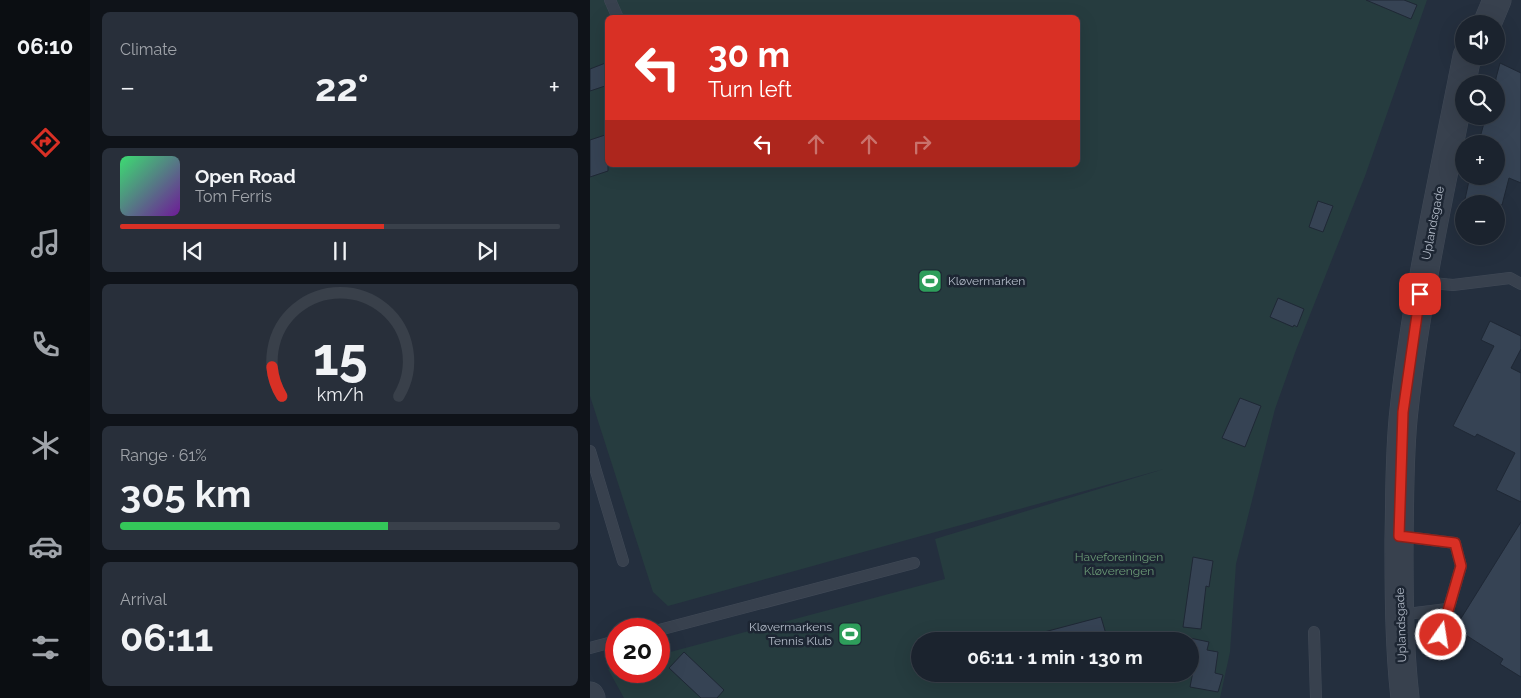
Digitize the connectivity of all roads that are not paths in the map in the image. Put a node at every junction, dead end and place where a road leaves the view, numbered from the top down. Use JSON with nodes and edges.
{"nodes":[{"id":1,"x":610,"y":0,"type":"edge"},
{"id":2,"x":1482,"y":0,"type":"edge"},
{"id":3,"x":1497,"y":0,"type":"edge"},
{"id":4,"x":617,"y":15,"type":"edge"},
{"id":5,"x":1477,"y":15,"type":"edge"},
{"id":6,"x":1491,"y":15,"type":"edge"},
{"id":7,"x":1455,"y":123,"type":"edge"},
{"id":8,"x":1422,"y":282,"type":"junction"},
{"id":9,"x":1521,"y":284,"type":"edge"},
{"id":10,"x":590,"y":451,"type":"edge"},
{"id":11,"x":1399,"y":536,"type":"junction"},
{"id":12,"x":623,"y":560,"type":"dead end"},
{"id":13,"x":914,"y":563,"type":"dead end"},
{"id":14,"x":1447,"y":610,"type":"junction"},
{"id":15,"x":1399,"y":615,"type":"junction"},
{"id":16,"x":670,"y":627,"type":"edge"},
{"id":17,"x":1314,"y":632,"type":"dead end"},
{"id":18,"x":1452,"y":642,"type":"dead end"},
{"id":19,"x":605,"y":644,"type":"edge"},
{"id":20,"x":590,"y":648,"type":"edge"},
{"id":21,"x":1316,"y":698,"type":"edge"},
{"id":22,"x":1405,"y":698,"type":"edge"}],
"edges":[{"from":1,"to":4,"type":"lane"},
{"from":2,"to":5,"type":"street"},
{"from":3,"to":6,"type":"street"},
{"from":7,"to":8,"type":"street","name":"Uplandsgade"},
{"from":8,"to":9,"type":"lane"},
{"from":8,"to":11,"type":"street","name":"Uplandsgade"},
{"from":10,"to":12,"type":"lane"},
{"from":11,"to":14,"type":"lane"},
{"from":11,"to":15,"type":"street","name":"Uplandsgade"},
{"from":13,"to":16,"type":"lane"},
{"from":14,"to":15,"type":"lane"},
{"from":14,"to":18,"type":"lane"},
{"from":15,"to":22,"type":"street","name":"Uplandsgade"},
{"from":17,"to":21,"type":"lane"},
{"from":19,"to":20,"type":"lane"}]}
